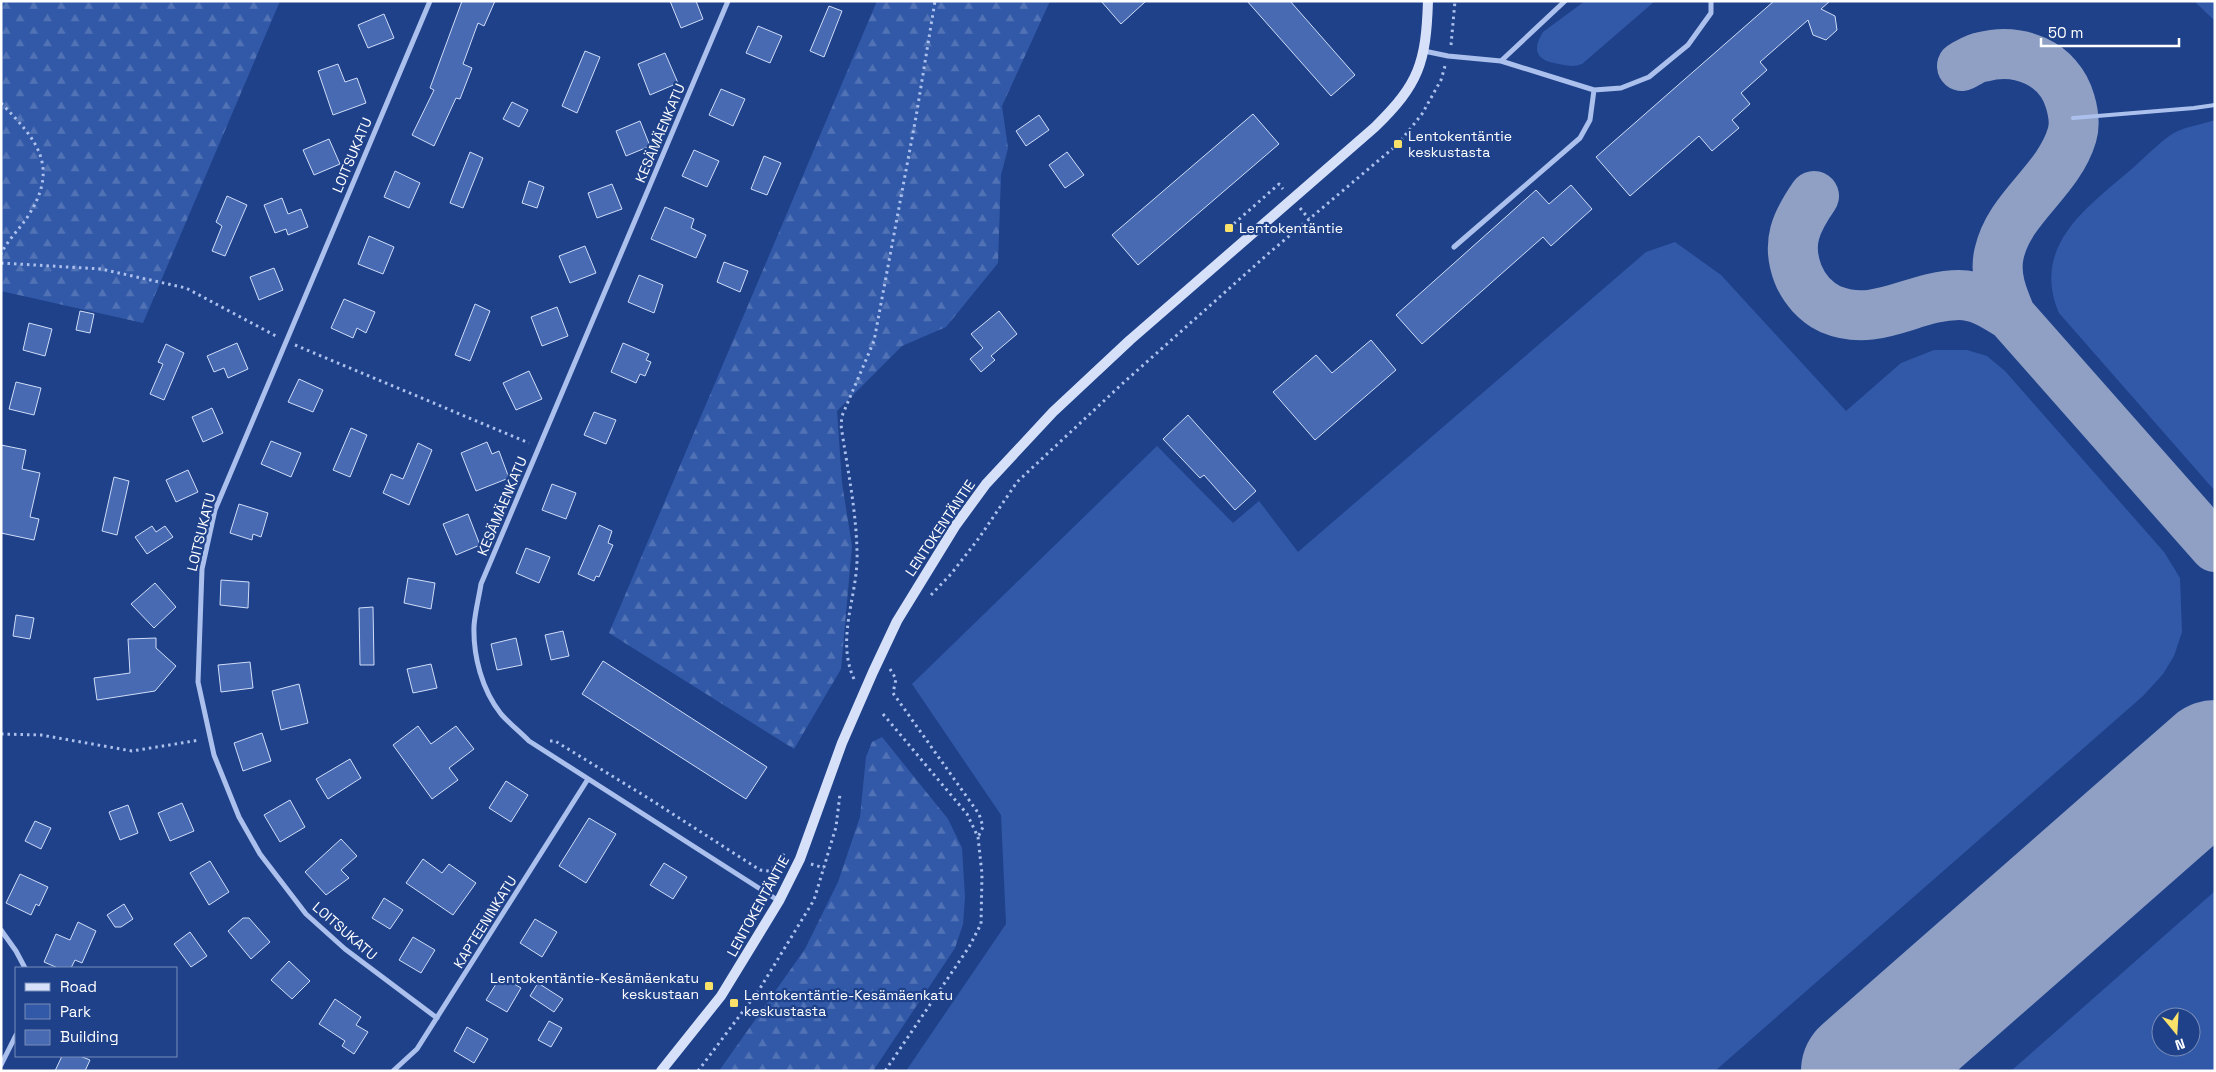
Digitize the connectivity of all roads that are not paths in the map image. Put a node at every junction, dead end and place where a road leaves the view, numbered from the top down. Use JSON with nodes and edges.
{"nodes":[{"id":1,"x":430,"y":1,"type":"edge"},
{"id":2,"x":728,"y":1,"type":"edge"},
{"id":3,"x":1428,"y":1,"type":"edge"},
{"id":4,"x":1565,"y":1,"type":"edge"},
{"id":5,"x":1711,"y":1,"type":"edge"},
{"id":6,"x":1423,"y":51,"type":"junction"},
{"id":7,"x":1500,"y":61,"type":"junction"},
{"id":8,"x":1594,"y":90,"type":"junction"},
{"id":9,"x":2215,"y":105,"type":"edge"},
{"id":10,"x":2073,"y":118,"type":"dead end"},
{"id":11,"x":1454,"y":247,"type":"dead end"},
{"id":12,"x":588,"y":779,"type":"junction"},
{"id":13,"x":779,"y":901,"type":"junction"},
{"id":14,"x":1,"y":930,"type":"edge"},
{"id":15,"x":24,"y":967,"type":"edge"},
{"id":16,"x":437,"y":1018,"type":"junction"},
{"id":17,"x":15,"y":1036,"type":"edge"},
{"id":18,"x":1,"y":1065,"type":"edge"},
{"id":19,"x":392,"y":1071,"type":"edge"},
{"id":20,"x":661,"y":1071,"type":"edge"}],
"edges":[{"from":1,"to":16,"type":"street","name":"LOITSUKATU"},
{"from":2,"to":12,"type":"street","name":"KESÄMÄENKATU"},
{"from":3,"to":6,"type":"street","name":"LENTOKENTÄNTIE"},
{"from":4,"to":7,"type":"street"},
{"from":5,"to":8,"type":"street"},
{"from":6,"to":7,"type":"street"},
{"from":6,"to":13,"type":"street","name":"LENTOKENTÄNTIE"},
{"from":7,"to":8,"type":"street"},
{"from":8,"to":11,"type":"street"},
{"from":9,"to":10,"type":"lane"},
{"from":12,"to":13,"type":"street","name":"KESÄMÄENKATU"},
{"from":12,"to":16,"type":"street","name":"KAPTEENINKATU"},
{"from":13,"to":20,"type":"street","name":"LENTOKENTÄNTIE"},
{"from":14,"to":15,"type":"street"},
{"from":16,"to":19,"type":"street","name":"KAPTEENINKATU"},
{"from":17,"to":18,"type":"street"}]}
